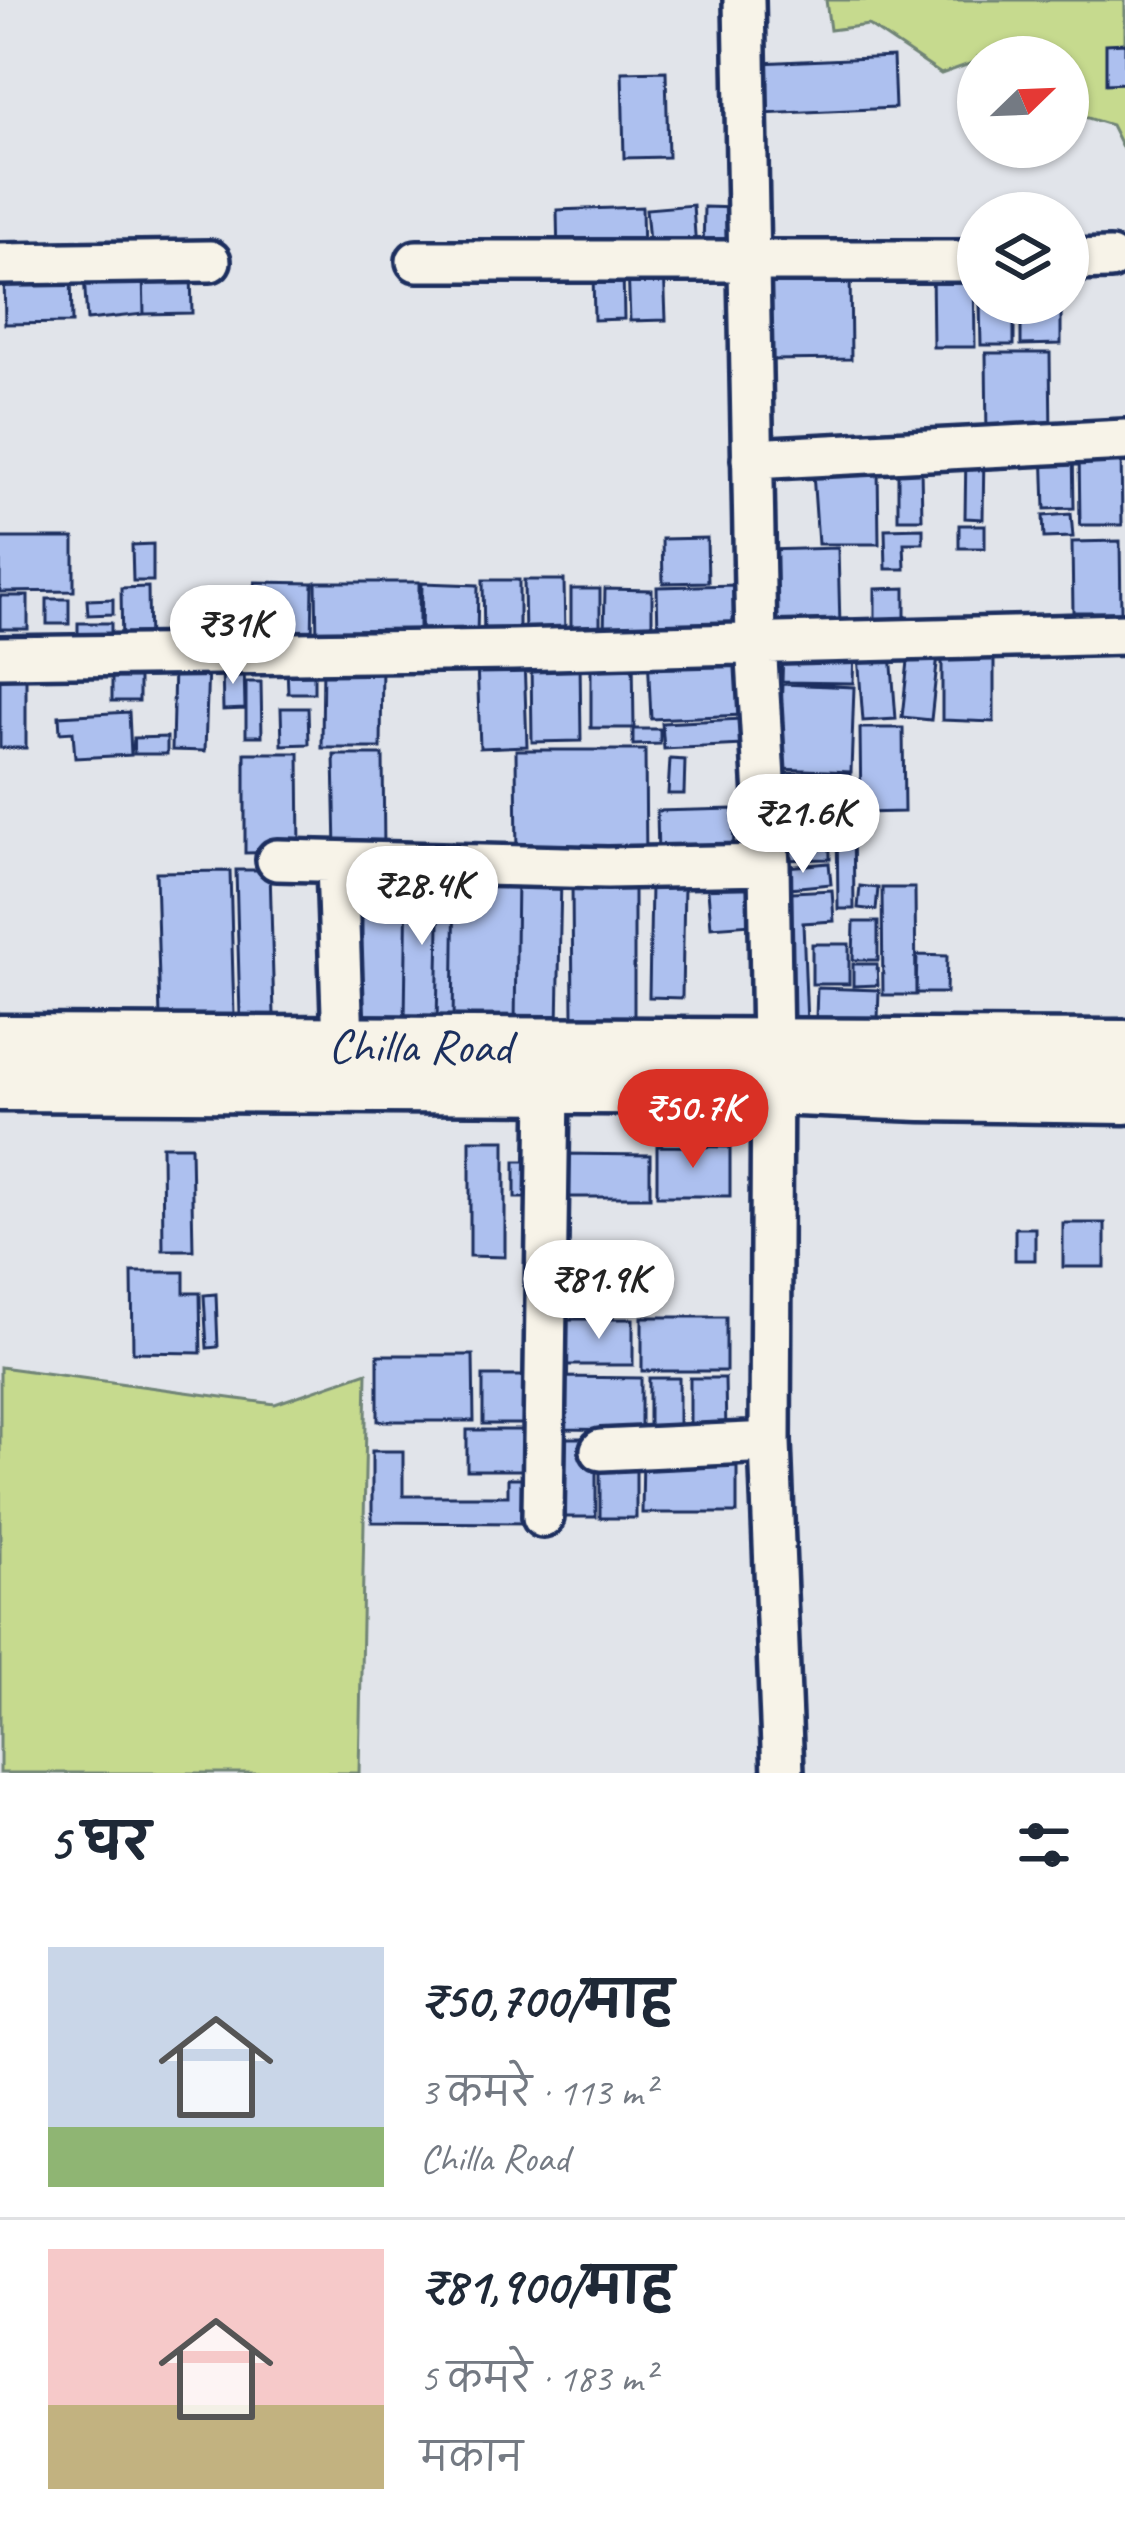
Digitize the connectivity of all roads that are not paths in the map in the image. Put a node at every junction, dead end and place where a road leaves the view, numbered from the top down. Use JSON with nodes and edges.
{"nodes":[{"id":1,"x":744,"y":0,"type":"edge"},
{"id":2,"x":1089,"y":260,"type":"edge"},
{"id":3,"x":1110,"y":260,"type":"dead end"},
{"id":4,"x":211,"y":261,"type":"dead end"},
{"id":5,"x":416,"y":261,"type":"dead end"},
{"id":6,"x":957,"y":261,"type":"edge"},
{"id":7,"x":748,"y":263,"type":"junction"},
{"id":8,"x":0,"y":264,"type":"edge"},
{"id":9,"x":1125,"y":440,"type":"edge"},
{"id":10,"x":752,"y":459,"type":"junction"},
{"id":11,"x":1125,"y":634,"type":"edge"},
{"id":12,"x":756,"y":642,"type":"junction"},
{"id":13,"x":0,"y":657,"type":"edge"},
{"id":14,"x":278,"y":860,"type":"dead end"},
{"id":15,"x":338,"y":864,"type":"junction"},
{"id":16,"x":769,"y":865,"type":"junction"},
{"id":17,"x":0,"y":1043,"type":"edge"},
{"id":18,"x":343,"y":1043,"type":"junction"},
{"id":19,"x":1125,"y":1048,"type":"edge"},
{"id":20,"x":772,"y":1067,"type":"junction"},
{"id":21,"x":0,"y":1083,"type":"edge"},
{"id":22,"x":549,"y":1087,"type":"junction"},
{"id":23,"x":1125,"y":1096,"type":"edge"},
{"id":24,"x":770,"y":1442,"type":"junction"},
{"id":25,"x":601,"y":1450,"type":"dead end"},
{"id":26,"x":543,"y":1517,"type":"dead end"},
{"id":27,"x":782,"y":1773,"type":"edge"}],
"edges":[{"from":1,"to":7,"type":"street"},
{"from":2,"to":3,"type":"street"},
{"from":4,"to":8,"type":"street"},
{"from":5,"to":7,"type":"street"},
{"from":6,"to":7,"type":"street"},
{"from":7,"to":10,"type":"street"},
{"from":9,"to":10,"type":"street"},
{"from":10,"to":12,"type":"street"},
{"from":11,"to":12,"type":"street"},
{"from":12,"to":13,"type":"street"},
{"from":12,"to":16,"type":"street"},
{"from":14,"to":15,"type":"street"},
{"from":15,"to":16,"type":"street"},
{"from":15,"to":18,"type":"street"},
{"from":16,"to":20,"type":"street"},
{"from":17,"to":18,"type":"main road","name":"Chilla Road"},
{"from":18,"to":20,"type":"main road","name":"Chilla Road"},
{"from":19,"to":20,"type":"main road","name":"Chilla Road"},
{"from":20,"to":22,"type":"main road"},
{"from":20,"to":23,"type":"main road","name":"Chilla Road"},
{"from":20,"to":24,"type":"street"},
{"from":21,"to":22,"type":"main road"},
{"from":22,"to":26,"type":"street"},
{"from":24,"to":25,"type":"street"},
{"from":24,"to":27,"type":"street"}]}
